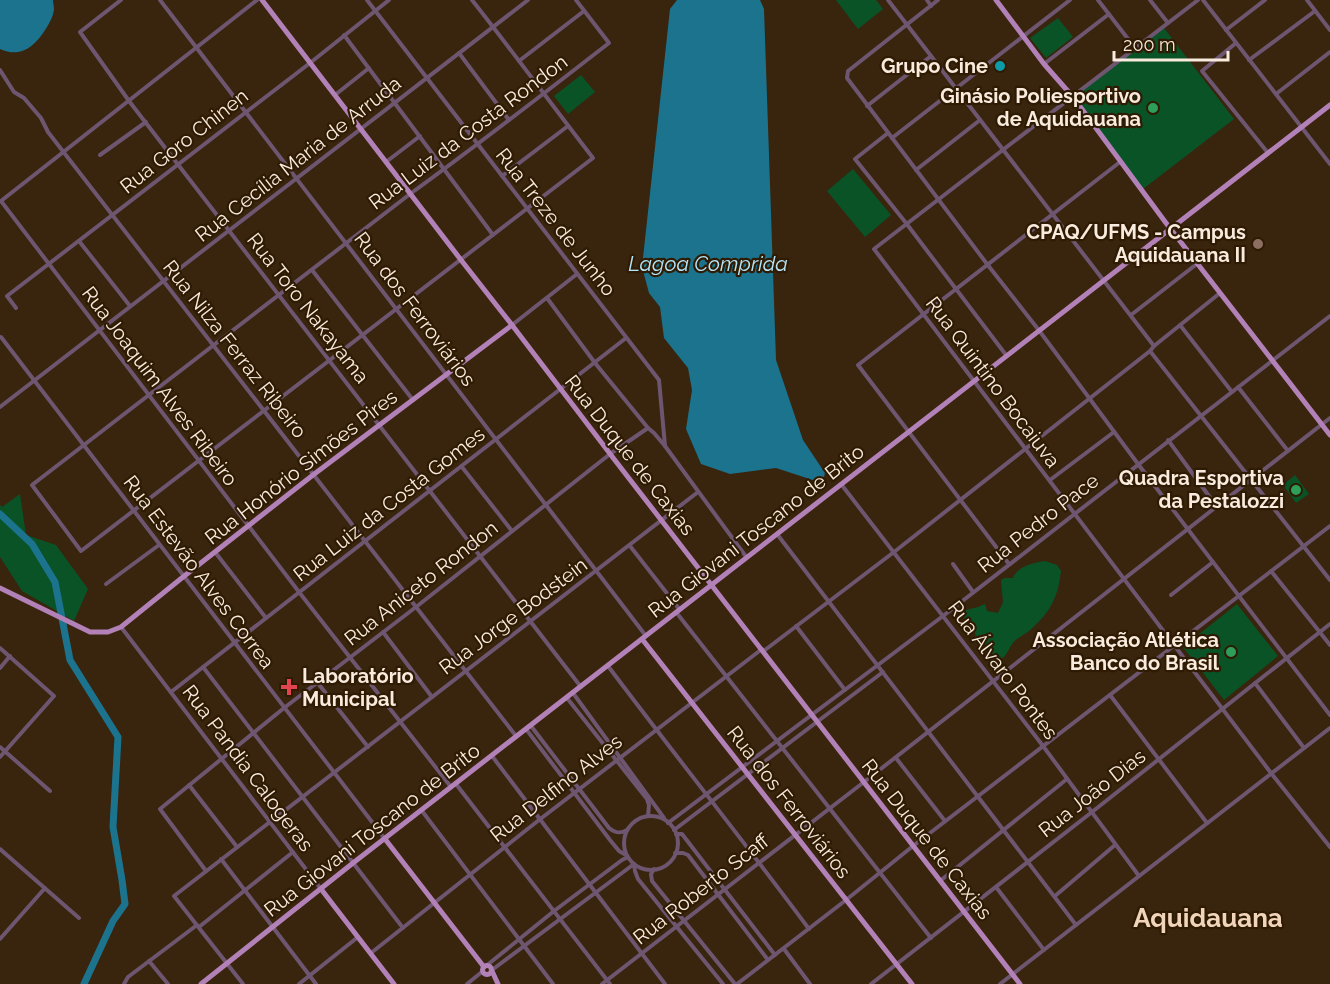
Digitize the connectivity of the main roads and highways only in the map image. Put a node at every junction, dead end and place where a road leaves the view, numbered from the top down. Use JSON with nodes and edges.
{"nodes":[{"id":1,"x":262,"y":0,"type":"edge"},
{"id":2,"x":998,"y":1,"type":"edge"},
{"id":3,"x":1330,"y":105,"type":"edge"},
{"id":4,"x":1170,"y":228,"type":"junction"},
{"id":5,"x":512,"y":325,"type":"junction"},
{"id":6,"x":1330,"y":435,"type":"edge"},
{"id":7,"x":712,"y":585,"type":"junction"},
{"id":8,"x":0,"y":588,"type":"edge"},
{"id":9,"x":644,"y":638,"type":"junction"},
{"id":10,"x":385,"y":839,"type":"junction"},
{"id":11,"x":321,"y":889,"type":"junction"},
{"id":12,"x":201,"y":984,"type":"edge"},
{"id":13,"x":394,"y":984,"type":"edge"},
{"id":14,"x":497,"y":984,"type":"edge"},
{"id":15,"x":912,"y":984,"type":"edge"},
{"id":16,"x":1020,"y":984,"type":"edge"}],
"edges":[{"from":1,"to":5,"type":"main road","name":"Rua Duque de Caxias"},
{"from":2,"to":4,"type":"main road"},
{"from":3,"to":4,"type":"main road","name":"Rua Giovani Toscano de Brito"},
{"from":4,"to":6,"type":"main road"},
{"from":4,"to":7,"type":"main road","name":"Rua Giovani Toscano de Brito"},
{"from":5,"to":7,"type":"main road","name":"Rua Duque de Caxias"},
{"from":5,"to":8,"type":"main road","name":"Rua Honório Simões Pires"},
{"from":7,"to":9,"type":"main road","name":"Rua Giovani Toscano de Brito"},
{"from":7,"to":16,"type":"main road","name":"Rua Duque de Caxias"},
{"from":9,"to":10,"type":"main road","name":"Rua Giovani Toscano de Brito"},
{"from":9,"to":15,"type":"main road","name":"Rua dos Ferroviários"},
{"from":10,"to":11,"type":"main road","name":"Rua Giovani Toscano de Brito"},
{"from":10,"to":14,"type":"main road","name":"Rua Estevão Alves Correa"},
{"from":11,"to":12,"type":"main road","name":"Rua Giovani Toscano de Brito"},
{"from":11,"to":13,"type":"main road","name":"Rua Pandia Calogeras"}]}
